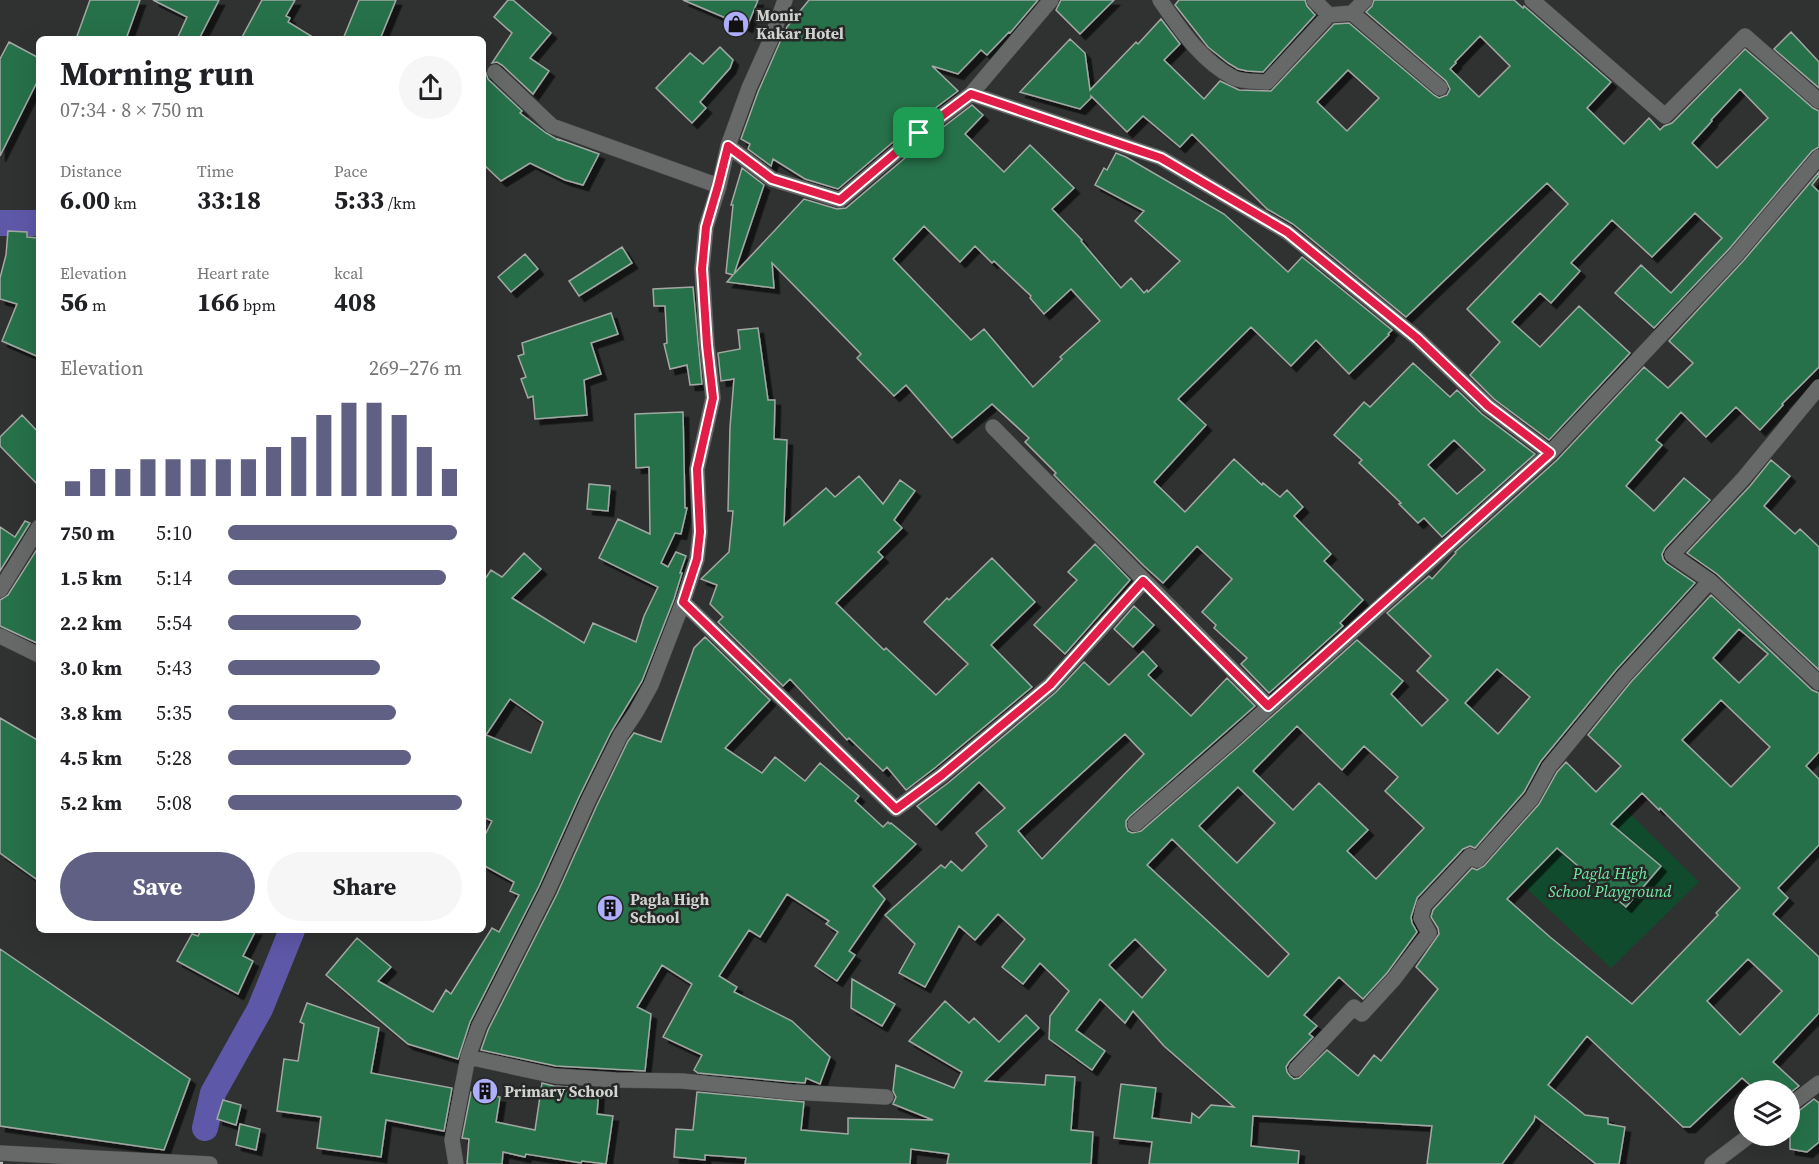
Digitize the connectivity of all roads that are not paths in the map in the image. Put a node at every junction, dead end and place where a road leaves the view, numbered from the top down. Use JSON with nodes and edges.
{"nodes":[{"id":1,"x":785,"y":0,"type":"edge"},
{"id":2,"x":1051,"y":0,"type":"edge"},
{"id":3,"x":1160,"y":0,"type":"edge"},
{"id":4,"x":1314,"y":0,"type":"edge"},
{"id":5,"x":1365,"y":0,"type":"edge"},
{"id":6,"x":1532,"y":0,"type":"edge"},
{"id":7,"x":1352,"y":13,"type":"junction"},
{"id":8,"x":1329,"y":15,"type":"junction"},
{"id":9,"x":495,"y":72,"type":"dead end"},
{"id":10,"x":1440,"y":88,"type":"dead end"},
{"id":11,"x":971,"y":94,"type":"junction"},
{"id":12,"x":1819,"y":101,"type":"edge"},
{"id":13,"x":728,"y":146,"type":"junction"},
{"id":14,"x":1819,"y":157,"type":"edge"},
{"id":15,"x":718,"y":186,"type":"junction"},
{"id":16,"x":1819,"y":387,"type":"edge"},
{"id":17,"x":993,"y":427,"type":"dead end"},
{"id":18,"x":1550,"y":453,"type":"junction"},
{"id":19,"x":36,"y":532,"type":"edge"},
{"id":20,"x":1143,"y":581,"type":"junction"},
{"id":21,"x":1710,"y":581,"type":"junction"},
{"id":22,"x":0,"y":590,"type":"edge"},
{"id":23,"x":683,"y":602,"type":"junction"},
{"id":24,"x":0,"y":636,"type":"edge"},
{"id":25,"x":36,"y":654,"type":"edge"},
{"id":26,"x":1819,"y":683,"type":"edge"},
{"id":27,"x":1268,"y":706,"type":"junction"},
{"id":28,"x":1135,"y":824,"type":"dead end"},
{"id":29,"x":468,"y":1057,"type":"junction"},
{"id":30,"x":1296,"y":1069,"type":"dead end"},
{"id":31,"x":1819,"y":1083,"type":"edge"},
{"id":32,"x":886,"y":1097,"type":"dead end"},
{"id":33,"x":1800,"y":1097,"type":"edge"},
{"id":34,"x":1736,"y":1146,"type":"edge"},
{"id":35,"x":0,"y":1153,"type":"edge"},
{"id":36,"x":210,"y":1164,"type":"edge"},
{"id":37,"x":456,"y":1164,"type":"edge"},
{"id":38,"x":1712,"y":1164,"type":"edge"}],
"edges":[{"from":1,"to":13,"type":"street"},
{"from":2,"to":11,"type":"street"},
{"from":3,"to":8,"type":"street"},
{"from":4,"to":8,"type":"street"},
{"from":5,"to":7,"type":"street"},
{"from":6,"to":12,"type":"street"},
{"from":7,"to":8,"type":"street"},
{"from":7,"to":10,"type":"street"},
{"from":9,"to":15,"type":"street"},
{"from":11,"to":13,"type":"street"},
{"from":11,"to":18,"type":"street"},
{"from":13,"to":15,"type":"street"},
{"from":14,"to":18,"type":"street"},
{"from":15,"to":23,"type":"street"},
{"from":16,"to":21,"type":"street"},
{"from":17,"to":20,"type":"street"},
{"from":18,"to":27,"type":"street"},
{"from":19,"to":22,"type":"street"},
{"from":20,"to":23,"type":"street"},
{"from":20,"to":27,"type":"street"},
{"from":21,"to":26,"type":"street"},
{"from":21,"to":30,"type":"street"},
{"from":23,"to":29,"type":"street"},
{"from":24,"to":25,"type":"street"},
{"from":27,"to":28,"type":"street"},
{"from":29,"to":32,"type":"street"},
{"from":29,"to":37,"type":"street"},
{"from":31,"to":33,"type":"street"},
{"from":34,"to":38,"type":"street"},
{"from":35,"to":36,"type":"street"}]}
